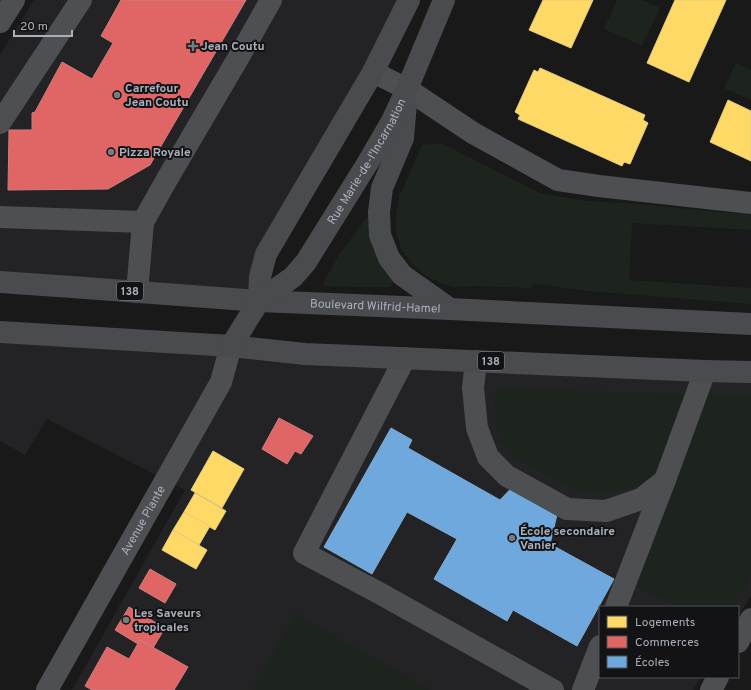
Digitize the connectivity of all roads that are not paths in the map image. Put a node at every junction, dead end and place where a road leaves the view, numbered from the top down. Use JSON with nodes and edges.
{"nodes":[{"id":1,"x":14,"y":0,"type":"edge"},
{"id":2,"x":81,"y":0,"type":"edge"},
{"id":3,"x":271,"y":0,"type":"edge"},
{"id":4,"x":409,"y":0,"type":"edge"},
{"id":5,"x":444,"y":0,"type":"edge"},
{"id":6,"x":0,"y":22,"type":"edge"},
{"id":7,"x":373,"y":72,"type":"junction"},
{"id":8,"x":407,"y":89,"type":"junction"},
{"id":9,"x":0,"y":123,"type":"edge"},
{"id":10,"x":751,"y":203,"type":"edge"},
{"id":11,"x":0,"y":217,"type":"edge"},
{"id":12,"x":143,"y":222,"type":"junction"},
{"id":13,"x":0,"y":282,"type":"edge"},
{"id":14,"x":137,"y":292,"type":"junction"},
{"id":15,"x":259,"y":301,"type":"junction"},
{"id":16,"x":450,"y":309,"type":"junction"},
{"id":17,"x":751,"y":324,"type":"edge"},
{"id":18,"x":0,"y":332,"type":"edge"},
{"id":19,"x":231,"y":346,"type":"junction"},
{"id":20,"x":405,"y":358,"type":"junction"},
{"id":21,"x":476,"y":361,"type":"junction"},
{"id":22,"x":705,"y":371,"type":"junction"},
{"id":23,"x":751,"y":372,"type":"edge"},
{"id":24,"x":665,"y":480,"type":"junction"},
{"id":25,"x":616,"y":606,"type":"edge"},
{"id":26,"x":751,"y":619,"type":"edge"},
{"id":27,"x":739,"y":640,"type":"edge"},
{"id":28,"x":599,"y":649,"type":"edge"},
{"id":29,"x":717,"y":678,"type":"edge"},
{"id":30,"x":47,"y":690,"type":"edge"},
{"id":31,"x":553,"y":690,"type":"edge"},
{"id":32,"x":583,"y":690,"type":"edge"},
{"id":33,"x":711,"y":690,"type":"edge"}],
"edges":[{"from":1,"to":6,"type":"street"},
{"from":2,"to":9,"type":"street"},
{"from":3,"to":12,"type":"street"},
{"from":4,"to":7,"type":"main road","name":"Rue Marie-de-l'Incarnation"},
{"from":5,"to":8,"type":"main road","name":"Rue Marie-de-l'Incarnation"},
{"from":7,"to":8,"type":"street"},
{"from":7,"to":15,"type":"main road","name":"Rue Marie-de-l'Incarnation"},
{"from":8,"to":10,"type":"street"},
{"from":8,"to":15,"type":"main road","name":"Rue Marie-de-l'Incarnation"},
{"from":8,"to":16,"type":"main road"},
{"from":11,"to":12,"type":"street"},
{"from":12,"to":14,"type":"street"},
{"from":13,"to":14,"type":"main road","name":"Boulevard Wilfrid-Hamel","number":"138"},
{"from":14,"to":15,"type":"main road","name":"Boulevard Wilfrid-Hamel","number":"138"},
{"from":15,"to":16,"type":"main road","name":"Boulevard Wilfrid-Hamel","number":"138"},
{"from":15,"to":19,"type":"main road","name":"Rue Marie-de-l'Incarnation"},
{"from":16,"to":17,"type":"main road","name":"Boulevard Wilfrid-Hamel","number":"138"},
{"from":18,"to":19,"type":"main road","number":"138"},
{"from":19,"to":20,"type":"main road","number":"138"},
{"from":19,"to":30,"type":"street","name":"Avenue Plante"},
{"from":20,"to":21,"type":"main road","number":"138"},
{"from":20,"to":31,"type":"street"},
{"from":21,"to":22,"type":"main road","number":"138"},
{"from":21,"to":24,"type":"street"},
{"from":22,"to":23,"type":"main road","number":"138"},
{"from":22,"to":24,"type":"street"},
{"from":24,"to":25,"type":"street"},
{"from":26,"to":27,"type":"street"},
{"from":28,"to":32,"type":"street"},
{"from":29,"to":33,"type":"street"}]}
